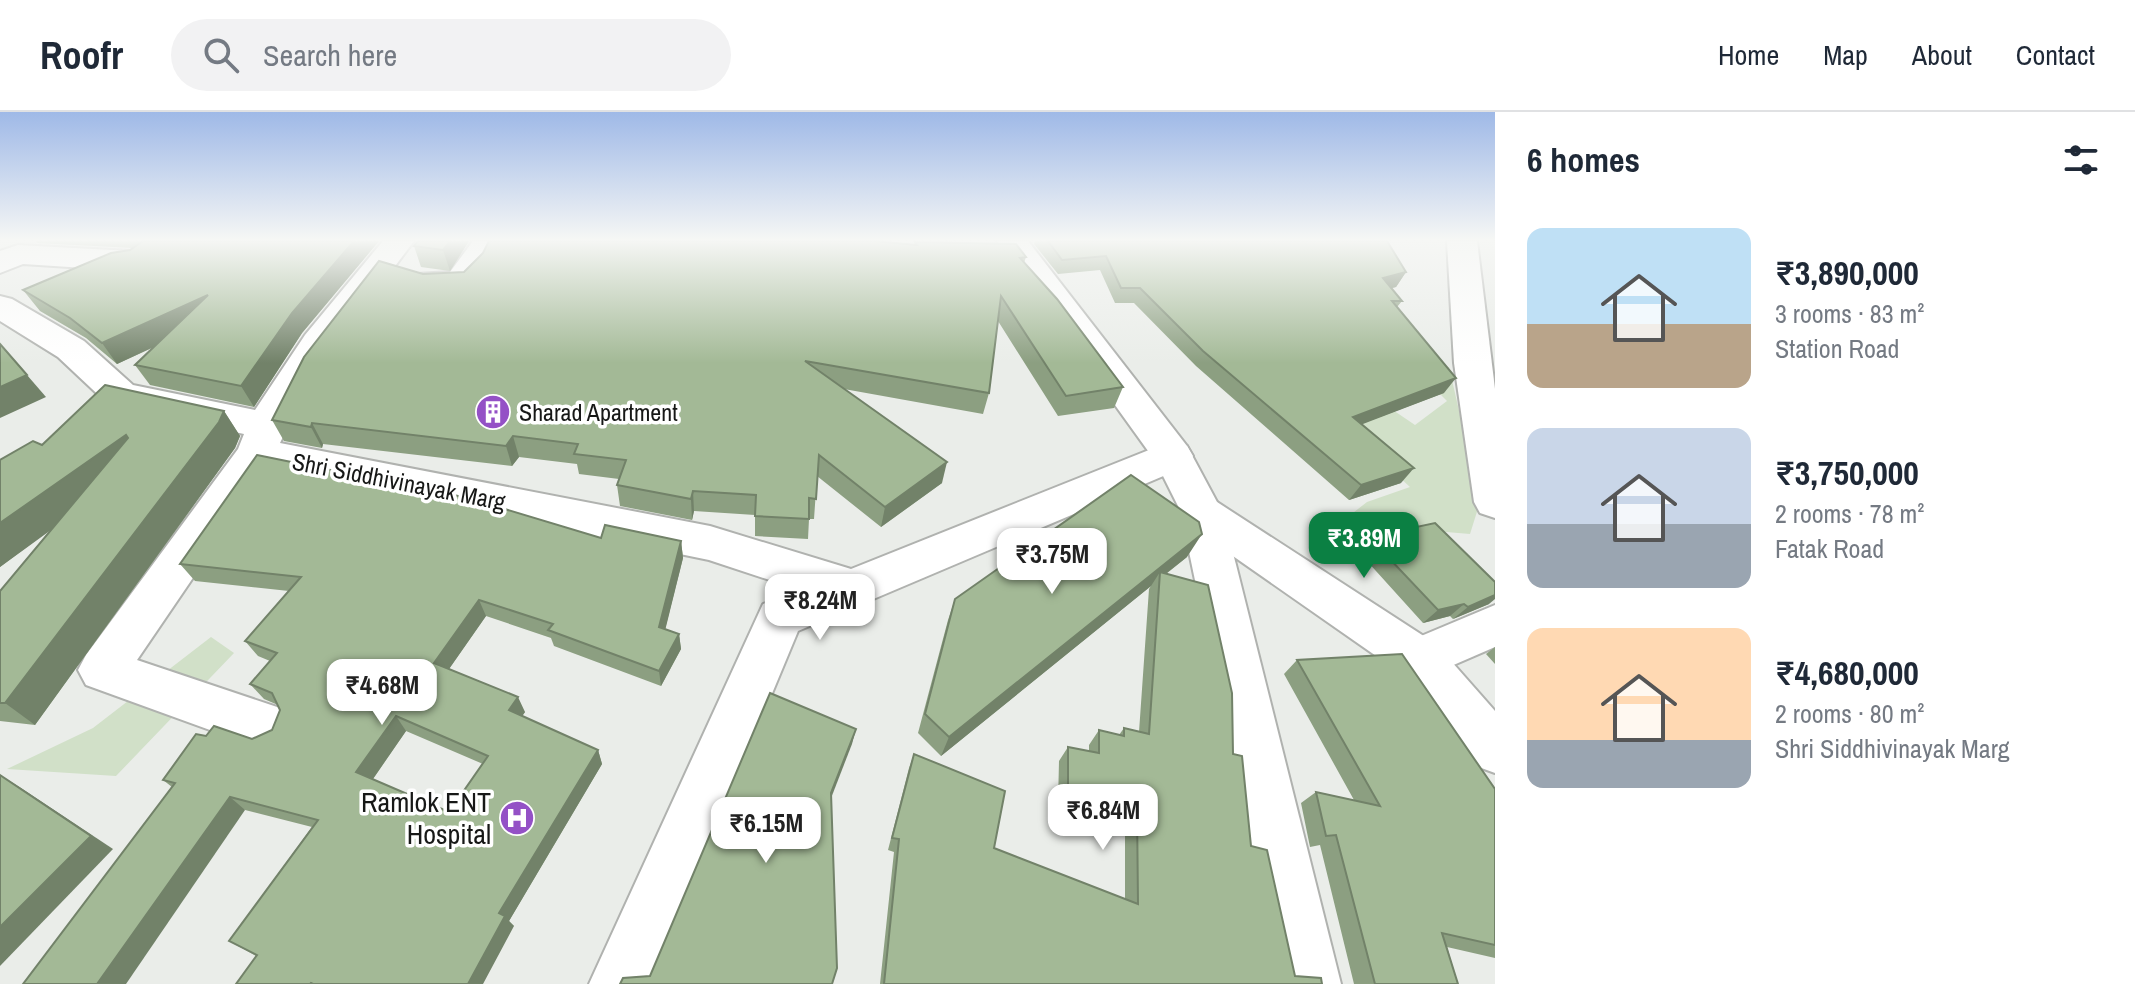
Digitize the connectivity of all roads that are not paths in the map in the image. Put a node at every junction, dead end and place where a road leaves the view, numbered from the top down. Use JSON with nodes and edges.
{"nodes":[{"id":1,"x":368,"y":282,"type":"edge"},
{"id":2,"x":439,"y":282,"type":"edge"},
{"id":3,"x":460,"y":282,"type":"edge"},
{"id":4,"x":1031,"y":282,"type":"edge"},
{"id":5,"x":1469,"y":282,"type":"edge"},
{"id":6,"x":0,"y":306,"type":"edge"},
{"id":7,"x":42,"y":331,"type":"junction"},
{"id":8,"x":0,"y":352,"type":"edge"},
{"id":9,"x":1483,"y":366,"type":"edge"},
{"id":10,"x":260,"y":440,"type":"junction"},
{"id":11,"x":1173,"y":456,"type":"junction"},
{"id":12,"x":1495,"y":502,"type":"edge"},
{"id":13,"x":1202,"y":513,"type":"junction"},
{"id":14,"x":855,"y":589,"type":"junction"},
{"id":15,"x":1495,"y":625,"type":"edge"},
{"id":16,"x":1419,"y":659,"type":"junction"},
{"id":17,"x":265,"y":726,"type":"dead end"},
{"id":18,"x":1495,"y":749,"type":"edge"},
{"id":19,"x":620,"y":984,"type":"edge"},
{"id":20,"x":1310,"y":984,"type":"edge"}],
"edges":[{"from":1,"to":10,"type":"street"},
{"from":2,"to":3,"type":"street"},
{"from":4,"to":11,"type":"street"},
{"from":5,"to":9,"type":"street"},
{"from":6,"to":7,"type":"street","name":"Shri Siddhivinayak Marg"},
{"from":7,"to":8,"type":"street"},
{"from":7,"to":10,"type":"street","name":"Shri Siddhivinayak Marg"},
{"from":9,"to":12,"type":"street"},
{"from":10,"to":14,"type":"street","name":"Shri Siddhivinayak Marg"},
{"from":10,"to":17,"type":"street"},
{"from":11,"to":13,"type":"street"},
{"from":11,"to":14,"type":"street"},
{"from":13,"to":16,"type":"street"},
{"from":13,"to":20,"type":"street"},
{"from":14,"to":19,"type":"street"},
{"from":15,"to":16,"type":"street"},
{"from":16,"to":18,"type":"street"}]}
